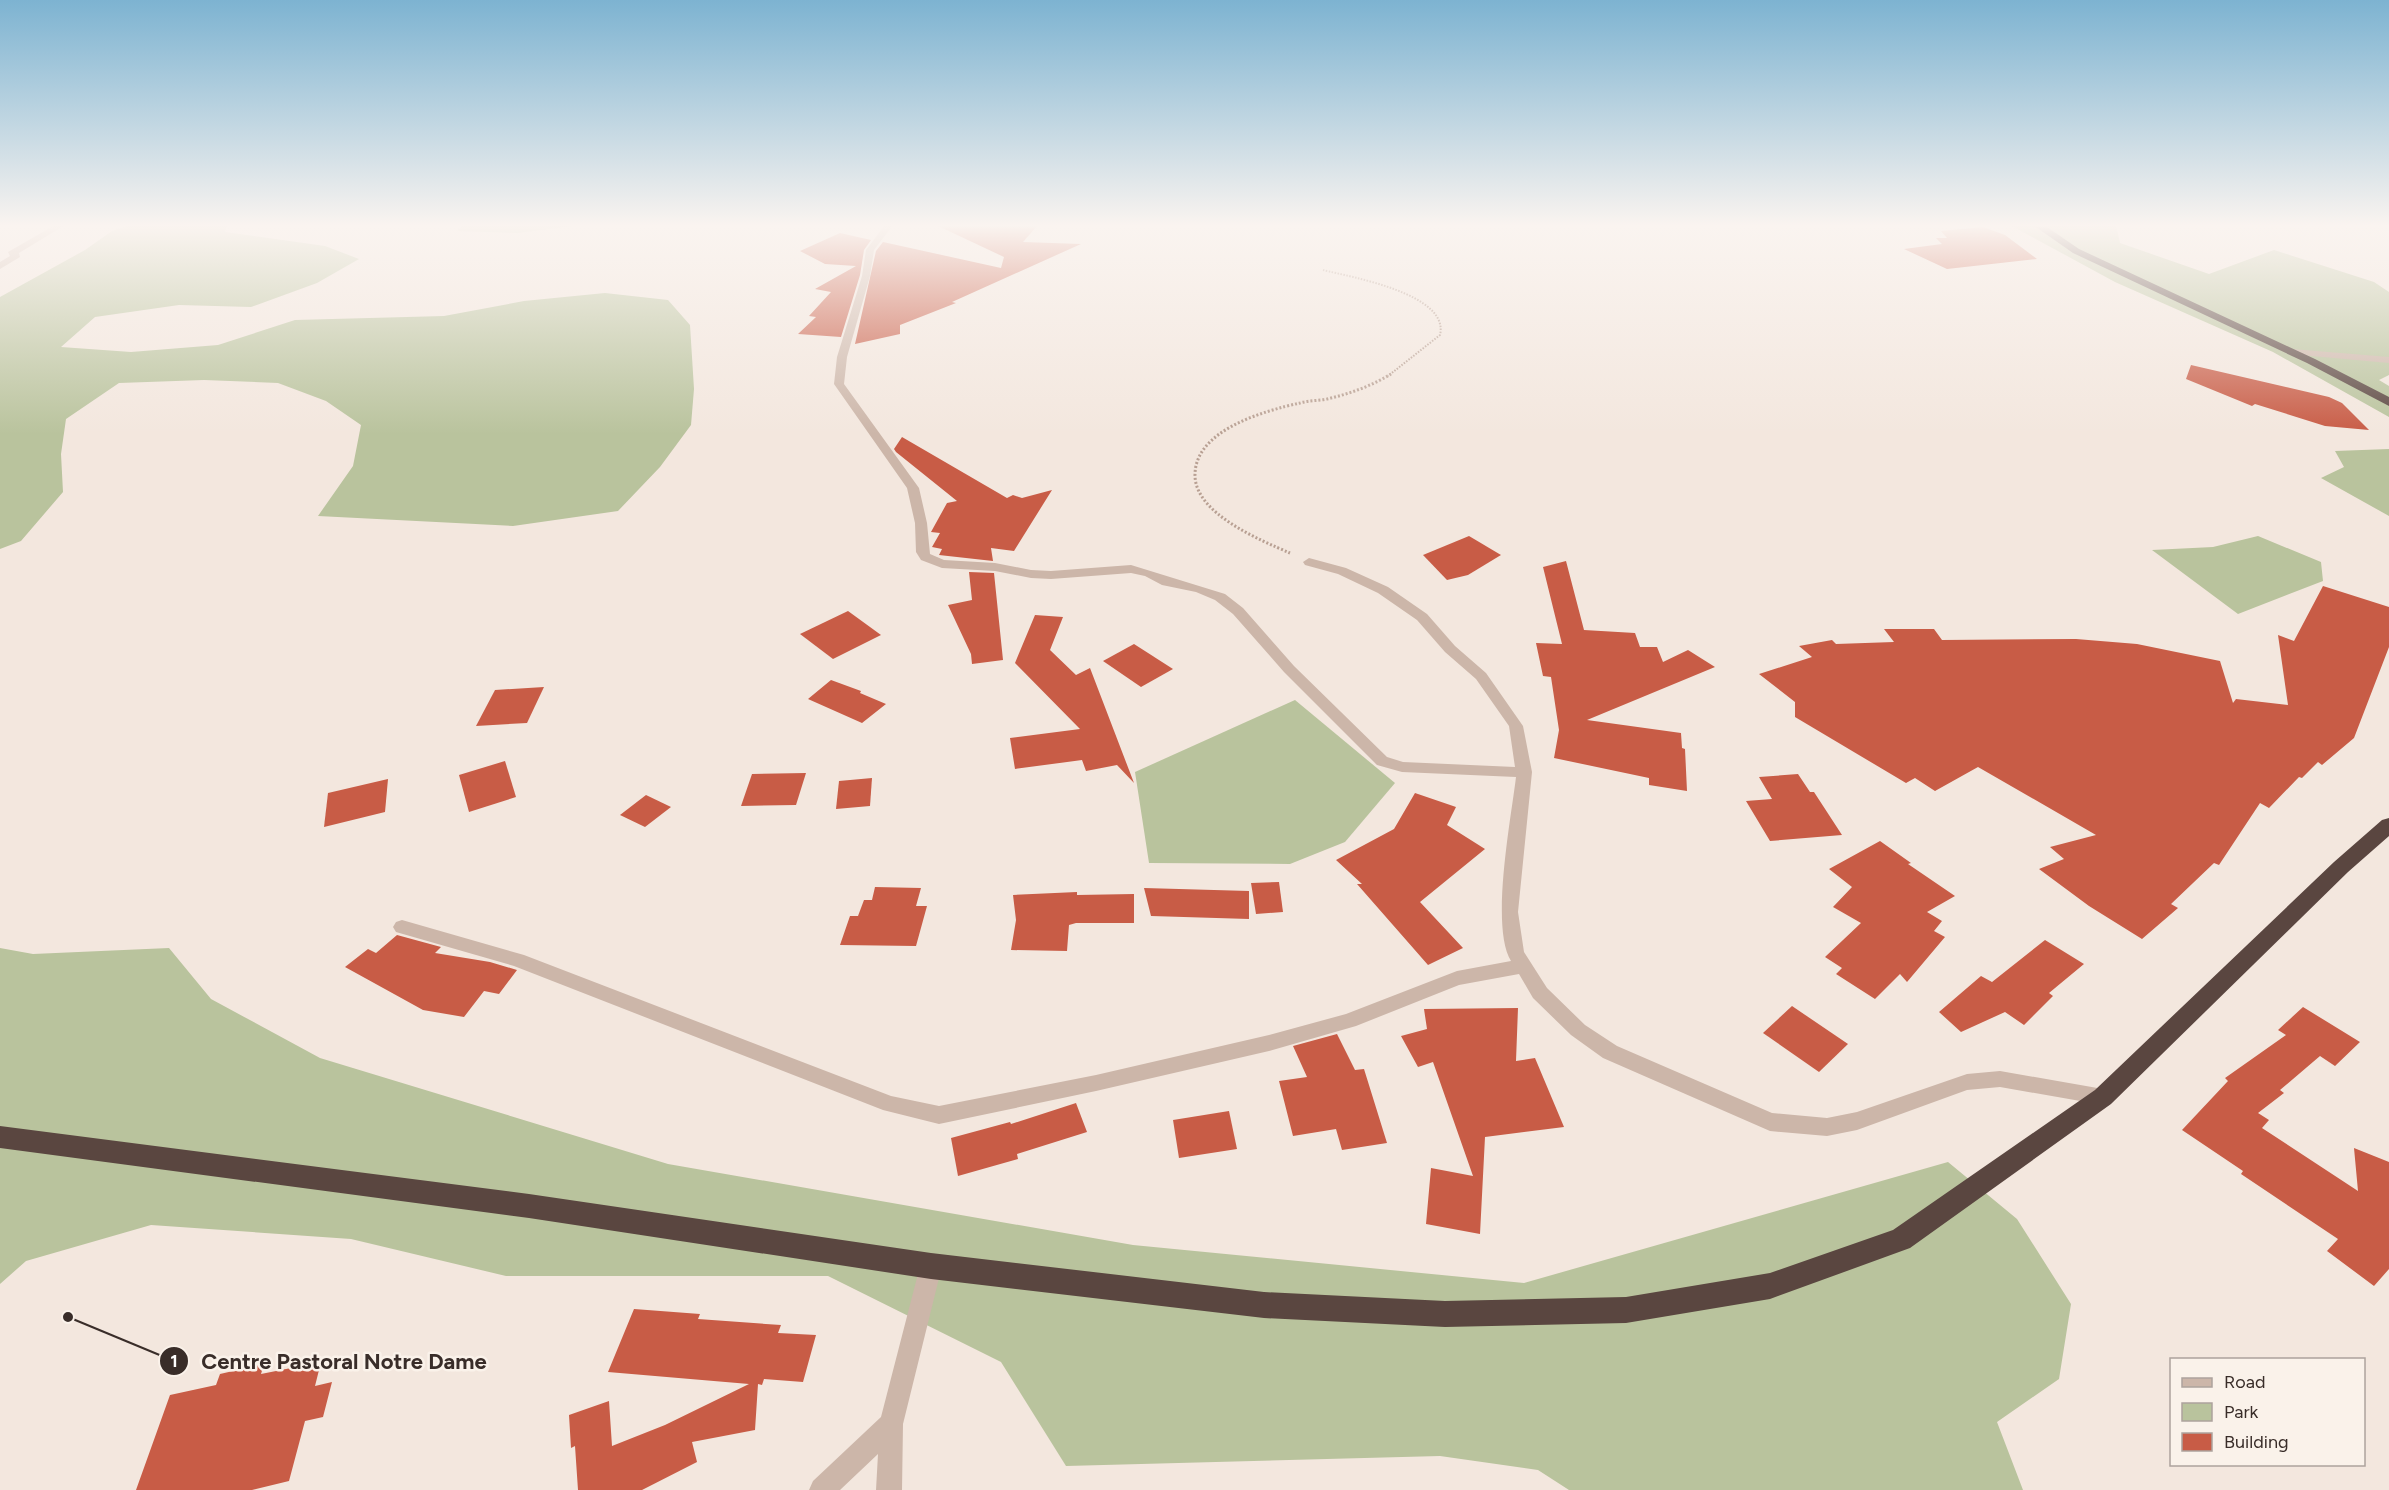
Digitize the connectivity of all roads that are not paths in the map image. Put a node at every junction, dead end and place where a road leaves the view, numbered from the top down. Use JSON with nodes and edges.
{"nodes":[{"id":1,"x":861,"y":295,"type":"edge"},
{"id":2,"x":2169,"y":295,"type":"edge"},
{"id":3,"x":2292,"y":352,"type":"junction"},
{"id":4,"x":2389,"y":360,"type":"edge"},
{"id":5,"x":2389,"y":402,"type":"edge"},
{"id":6,"x":1309,"y":562,"type":"road end"},
{"id":7,"x":1524,"y":772,"type":"junction"},
{"id":8,"x":2389,"y":825,"type":"edge"},
{"id":9,"x":402,"y":927,"type":"dead end"},
{"id":10,"x":1524,"y":966,"type":"junction"},
{"id":11,"x":2103,"y":1098,"type":"junction"},
{"id":12,"x":0,"y":1137,"type":"edge"},
{"id":13,"x":931,"y":1266,"type":"junction"},
{"id":14,"x":891,"y":1424,"type":"junction"},
{"id":15,"x":822,"y":1490,"type":"edge"},
{"id":16,"x":889,"y":1490,"type":"edge"}],
"edges":[{"from":1,"to":7,"type":"street"},
{"from":2,"to":3,"type":"highway"},
{"from":3,"to":4,"type":"street"},
{"from":3,"to":5,"type":"highway"},
{"from":6,"to":7,"type":"street"},
{"from":7,"to":10,"type":"street"},
{"from":8,"to":11,"type":"highway"},
{"from":9,"to":10,"type":"street"},
{"from":10,"to":11,"type":"street"},
{"from":11,"to":13,"type":"highway"},
{"from":12,"to":13,"type":"highway"},
{"from":13,"to":14,"type":"street"},
{"from":14,"to":15,"type":"street"},
{"from":14,"to":16,"type":"street"}]}
